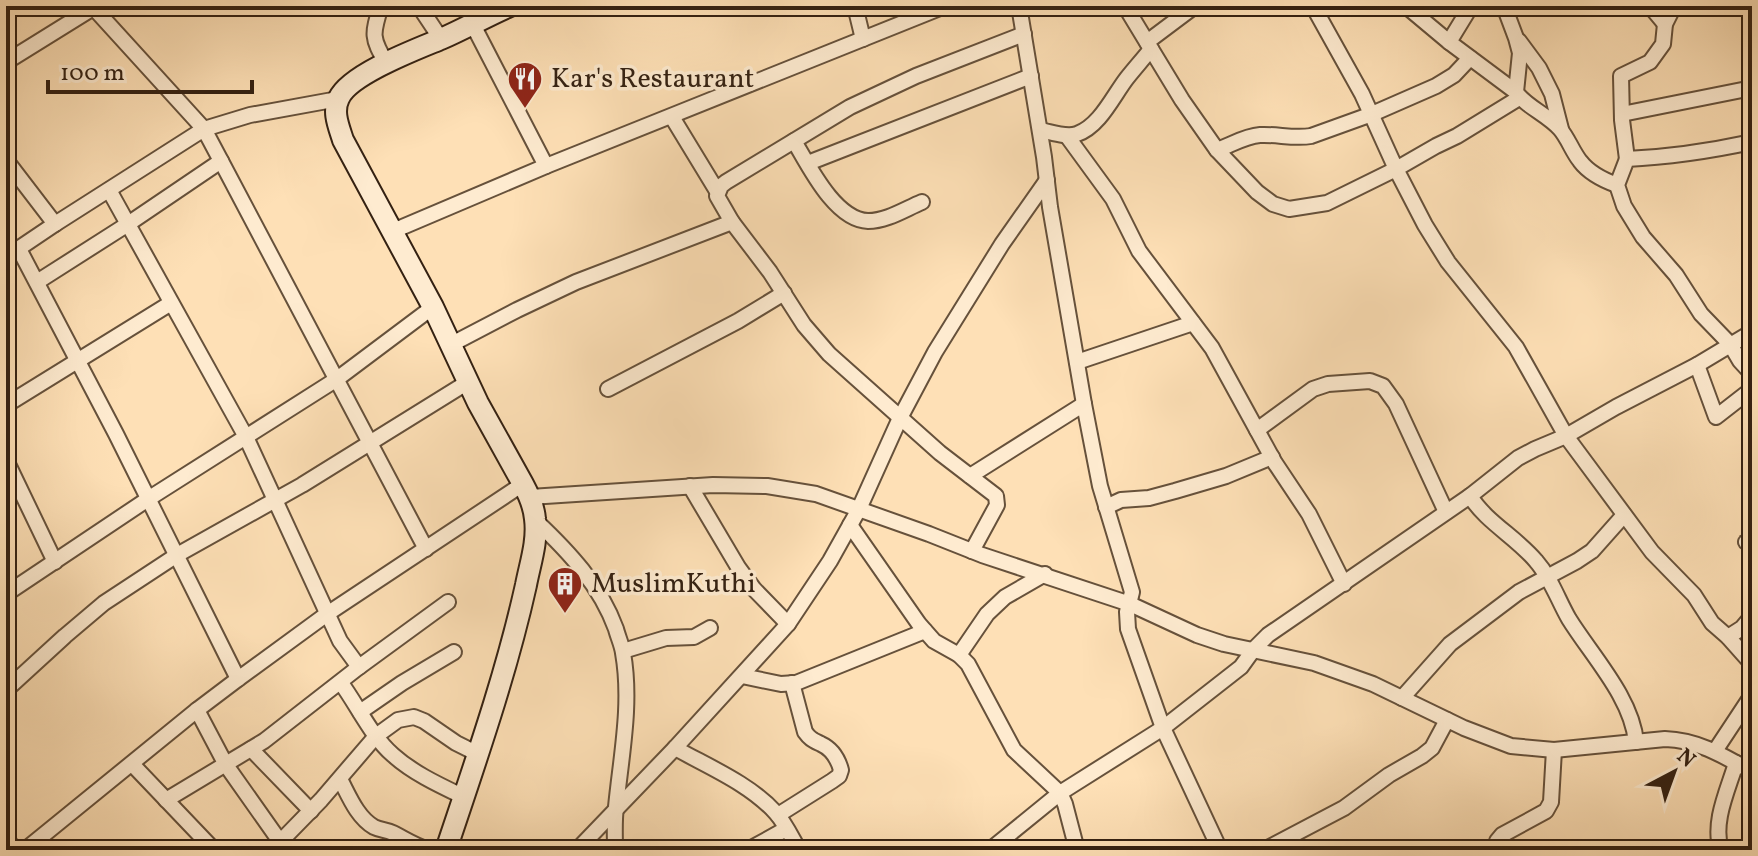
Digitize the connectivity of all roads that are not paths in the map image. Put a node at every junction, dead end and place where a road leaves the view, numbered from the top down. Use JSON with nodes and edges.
{"nodes":[{"id":1,"x":381,"y":6,"type":"edge"},
{"id":2,"x":419,"y":6,"type":"edge"},
{"id":3,"x":510,"y":6,"type":"edge"},
{"id":4,"x":855,"y":6,"type":"edge"},
{"id":5,"x":945,"y":6,"type":"edge"},
{"id":6,"x":1019,"y":6,"type":"edge"},
{"id":7,"x":1125,"y":6,"type":"edge"},
{"id":8,"x":1313,"y":6,"type":"edge"},
{"id":9,"x":1406,"y":6,"type":"edge"},
{"id":10,"x":1471,"y":6,"type":"edge"},
{"id":11,"x":1504,"y":6,"type":"edge"},
{"id":12,"x":1650,"y":6,"type":"edge"},
{"id":13,"x":1674,"y":6,"type":"edge"},
{"id":14,"x":93,"y":7,"type":"edge"},
{"id":15,"x":1188,"y":8,"type":"edge"},
{"id":16,"x":472,"y":23,"type":"junction"},
{"id":17,"x":1665,"y":24,"type":"junction"},
{"id":18,"x":1024,"y":34,"type":"junction"},
{"id":19,"x":1516,"y":38,"type":"junction"},
{"id":20,"x":441,"y":39,"type":"junction"},
{"id":21,"x":863,"y":39,"type":"junction"},
{"id":22,"x":1449,"y":42,"type":"junction"},
{"id":23,"x":1149,"y":46,"type":"junction"},
{"id":24,"x":1470,"y":58,"type":"junction"},
{"id":25,"x":6,"y":62,"type":"edge"},
{"id":26,"x":387,"y":64,"type":"junction"},
{"id":27,"x":1031,"y":76,"type":"junction"},
{"id":28,"x":1752,"y":88,"type":"edge"},
{"id":29,"x":1518,"y":95,"type":"junction"},
{"id":30,"x":338,"y":99,"type":"junction"},
{"id":31,"x":1372,"y":114,"type":"junction"},
{"id":32,"x":1622,"y":114,"type":"junction"},
{"id":33,"x":672,"y":117,"type":"junction"},
{"id":34,"x":204,"y":129,"type":"junction"},
{"id":35,"x":1040,"y":130,"type":"junction"},
{"id":36,"x":1561,"y":130,"type":"junction"},
{"id":37,"x":1067,"y":136,"type":"junction"},
{"id":38,"x":794,"y":141,"type":"junction"},
{"id":39,"x":1752,"y":142,"type":"edge"},
{"id":40,"x":1217,"y":150,"type":"junction"},
{"id":41,"x":1627,"y":159,"type":"junction"},
{"id":42,"x":6,"y":160,"type":"edge"},
{"id":43,"x":221,"y":161,"type":"junction"},
{"id":44,"x":808,"y":163,"type":"junction"},
{"id":45,"x":546,"y":166,"type":"junction"},
{"id":46,"x":1396,"y":169,"type":"junction"},
{"id":47,"x":1047,"y":180,"type":"junction"},
{"id":48,"x":1617,"y":185,"type":"junction"},
{"id":49,"x":109,"y":190,"type":"junction"},
{"id":50,"x":717,"y":191,"type":"junction"},
{"id":51,"x":922,"y":202,"type":"dead end"},
{"id":52,"x":732,"y":222,"type":"junction"},
{"id":53,"x":55,"y":224,"type":"junction"},
{"id":54,"x":128,"y":224,"type":"junction"},
{"id":55,"x":393,"y":231,"type":"junction"},
{"id":56,"x":19,"y":249,"type":"junction"},
{"id":57,"x":6,"y":257,"type":"edge"},
{"id":58,"x":37,"y":282,"type":"junction"},
{"id":59,"x":784,"y":293,"type":"junction"},
{"id":60,"x":171,"y":303,"type":"junction"},
{"id":61,"x":433,"y":307,"type":"junction"},
{"id":62,"x":1193,"y":323,"type":"junction"},
{"id":63,"x":1752,"y":332,"type":"edge"},
{"id":64,"x":1730,"y":344,"type":"junction"},
{"id":65,"x":450,"y":345,"type":"junction"},
{"id":66,"x":77,"y":359,"type":"junction"},
{"id":67,"x":1077,"y":362,"type":"junction"},
{"id":68,"x":1697,"y":365,"type":"junction"},
{"id":69,"x":1752,"y":374,"type":"edge"},
{"id":70,"x":337,"y":379,"type":"junction"},
{"id":71,"x":468,"y":382,"type":"junction"},
{"id":72,"x":608,"y":389,"type":"dead end"},
{"id":73,"x":1752,"y":389,"type":"edge"},
{"id":74,"x":1084,"y":404,"type":"junction"},
{"id":75,"x":6,"y":405,"type":"edge"},
{"id":76,"x":900,"y":418,"type":"junction"},
{"id":77,"x":1257,"y":430,"type":"junction"},
{"id":78,"x":1566,"y":436,"type":"junction"},
{"id":79,"x":246,"y":437,"type":"junction"},
{"id":80,"x":369,"y":443,"type":"junction"},
{"id":81,"x":1272,"y":457,"type":"junction"},
{"id":82,"x":6,"y":460,"type":"edge"},
{"id":83,"x":970,"y":476,"type":"junction"},
{"id":84,"x":690,"y":486,"type":"junction"},
{"id":85,"x":527,"y":491,"type":"junction"},
{"id":86,"x":1470,"y":496,"type":"junction"},
{"id":87,"x":148,"y":499,"type":"junction"},
{"id":88,"x":274,"y":501,"type":"junction"},
{"id":89,"x":1106,"y":507,"type":"junction"},
{"id":90,"x":859,"y":509,"type":"junction"},
{"id":91,"x":1446,"y":512,"type":"junction"},
{"id":92,"x":1624,"y":515,"type":"junction"},
{"id":93,"x":536,"y":521,"type":"junction"},
{"id":94,"x":850,"y":525,"type":"junction"},
{"id":95,"x":426,"y":549,"type":"junction"},
{"id":96,"x":972,"y":551,"type":"junction"},
{"id":97,"x":177,"y":555,"type":"junction"},
{"id":98,"x":55,"y":562,"type":"junction"},
{"id":99,"x":1045,"y":574,"type":"junction"},
{"id":100,"x":1548,"y":576,"type":"junction"},
{"id":101,"x":1344,"y":584,"type":"junction"},
{"id":102,"x":6,"y":594,"type":"edge"},
{"id":103,"x":448,"y":602,"type":"dead end"},
{"id":104,"x":1130,"y":604,"type":"junction"},
{"id":105,"x":327,"y":614,"type":"junction"},
{"id":106,"x":1752,"y":616,"type":"edge"},
{"id":107,"x":788,"y":624,"type":"junction"},
{"id":108,"x":710,"y":628,"type":"dead end"},
{"id":109,"x":925,"y":631,"type":"junction"},
{"id":110,"x":1728,"y":637,"type":"junction"},
{"id":111,"x":1254,"y":649,"type":"junction"},
{"id":112,"x":623,"y":651,"type":"junction"},
{"id":113,"x":454,"y":652,"type":"dead end"},
{"id":114,"x":959,"y":655,"type":"junction"},
{"id":115,"x":1752,"y":664,"type":"edge"},
{"id":116,"x":359,"y":667,"type":"junction"},
{"id":117,"x":742,"y":676,"type":"junction"},
{"id":118,"x":238,"y":679,"type":"junction"},
{"id":119,"x":341,"y":683,"type":"junction"},
{"id":120,"x":792,"y":683,"type":"junction"},
{"id":121,"x":6,"y":690,"type":"edge"},
{"id":122,"x":1752,"y":695,"type":"edge"},
{"id":123,"x":1402,"y":698,"type":"junction"},
{"id":124,"x":197,"y":710,"type":"junction"},
{"id":125,"x":360,"y":712,"type":"junction"},
{"id":126,"x":1447,"y":720,"type":"junction"},
{"id":127,"x":1163,"y":728,"type":"junction"},
{"id":128,"x":376,"y":736,"type":"junction"},
{"id":129,"x":1636,"y":742,"type":"junction"},
{"id":130,"x":675,"y":748,"type":"junction"},
{"id":131,"x":251,"y":749,"type":"junction"},
{"id":132,"x":1554,"y":750,"type":"junction"},
{"id":133,"x":1715,"y":751,"type":"junction"},
{"id":134,"x":478,"y":754,"type":"junction"},
{"id":135,"x":1736,"y":763,"type":"junction"},
{"id":136,"x":132,"y":764,"type":"junction"},
{"id":137,"x":226,"y":765,"type":"junction"},
{"id":138,"x":1752,"y":772,"type":"edge"},
{"id":139,"x":340,"y":779,"type":"junction"},
{"id":140,"x":1060,"y":793,"type":"junction"},
{"id":141,"x":464,"y":797,"type":"junction"},
{"id":142,"x":166,"y":800,"type":"junction"},
{"id":143,"x":615,"y":810,"type":"junction"},
{"id":144,"x":311,"y":811,"type":"junction"},
{"id":145,"x":778,"y":815,"type":"junction"},
{"id":146,"x":786,"y":829,"type":"junction"},
{"id":147,"x":6,"y":837,"type":"edge"},
{"id":148,"x":283,"y":845,"type":"edge"},
{"id":149,"x":14,"y":850,"type":"edge"},
{"id":150,"x":25,"y":850,"type":"edge"},
{"id":151,"x":214,"y":850,"type":"edge"},
{"id":152,"x":429,"y":850,"type":"edge"},
{"id":153,"x":446,"y":850,"type":"edge"},
{"id":154,"x":577,"y":850,"type":"edge"},
{"id":155,"x":615,"y":850,"type":"edge"},
{"id":156,"x":748,"y":850,"type":"edge"},
{"id":157,"x":799,"y":850,"type":"edge"},
{"id":158,"x":990,"y":850,"type":"edge"},
{"id":159,"x":1077,"y":850,"type":"edge"},
{"id":160,"x":1220,"y":850,"type":"edge"},
{"id":161,"x":1264,"y":850,"type":"edge"},
{"id":162,"x":1496,"y":850,"type":"edge"},
{"id":163,"x":1721,"y":850,"type":"edge"}],
"edges":[{"from":1,"to":26,"type":"street"},
{"from":2,"to":20,"type":"street"},
{"from":3,"to":16,"type":"main road"},
{"from":4,"to":21,"type":"street"},
{"from":5,"to":21,"type":"street"},
{"from":6,"to":18,"type":"street"},
{"from":7,"to":23,"type":"street"},
{"from":8,"to":31,"type":"street"},
{"from":9,"to":22,"type":"street"},
{"from":10,"to":22,"type":"street"},
{"from":11,"to":19,"type":"street"},
{"from":12,"to":17,"type":"street"},
{"from":13,"to":17,"type":"street"},
{"from":14,"to":25,"type":"street"},
{"from":14,"to":34,"type":"street"},
{"from":15,"to":23,"type":"street"},
{"from":16,"to":20,"type":"main road"},
{"from":16,"to":45,"type":"street"},
{"from":17,"to":32,"type":"street"},
{"from":18,"to":27,"type":"street"},
{"from":18,"to":38,"type":"street"},
{"from":19,"to":29,"type":"street"},
{"from":19,"to":36,"type":"street"},
{"from":20,"to":26,"type":"main road"},
{"from":21,"to":33,"type":"street"},
{"from":22,"to":24,"type":"street"},
{"from":23,"to":37,"type":"street"},
{"from":23,"to":40,"type":"street"},
{"from":24,"to":29,"type":"street"},
{"from":24,"to":31,"type":"street"},
{"from":26,"to":30,"type":"main road"},
{"from":27,"to":35,"type":"street"},
{"from":27,"to":44,"type":"street"},
{"from":28,"to":32,"type":"street"},
{"from":29,"to":36,"type":"street"},
{"from":29,"to":46,"type":"street"},
{"from":30,"to":34,"type":"street"},
{"from":30,"to":55,"type":"main road"},
{"from":31,"to":40,"type":"street"},
{"from":31,"to":46,"type":"street"},
{"from":32,"to":41,"type":"street"},
{"from":33,"to":45,"type":"street"},
{"from":33,"to":50,"type":"street"},
{"from":34,"to":43,"type":"street"},
{"from":34,"to":49,"type":"street"},
{"from":35,"to":37,"type":"street"},
{"from":35,"to":47,"type":"street"},
{"from":36,"to":48,"type":"street"},
{"from":37,"to":62,"type":"street"},
{"from":38,"to":44,"type":"street"},
{"from":38,"to":50,"type":"street"},
{"from":39,"to":41,"type":"street"},
{"from":40,"to":46,"type":"street"},
{"from":41,"to":48,"type":"street"},
{"from":42,"to":53,"type":"street"},
{"from":43,"to":54,"type":"street"},
{"from":43,"to":70,"type":"street"},
{"from":44,"to":51,"type":"street"},
{"from":45,"to":55,"type":"street"},
{"from":46,"to":78,"type":"street"},
{"from":47,"to":67,"type":"street"},
{"from":47,"to":76,"type":"street"},
{"from":48,"to":64,"type":"street"},
{"from":49,"to":53,"type":"street"},
{"from":49,"to":54,"type":"street"},
{"from":50,"to":52,"type":"street"},
{"from":52,"to":59,"type":"street"},
{"from":52,"to":65,"type":"street"},
{"from":53,"to":56,"type":"street"},
{"from":54,"to":58,"type":"street"},
{"from":54,"to":60,"type":"street"},
{"from":55,"to":61,"type":"main road"},
{"from":56,"to":57,"type":"street"},
{"from":56,"to":58,"type":"street"},
{"from":58,"to":66,"type":"street"},
{"from":59,"to":72,"type":"street"},
{"from":59,"to":76,"type":"street"},
{"from":60,"to":66,"type":"street"},
{"from":60,"to":79,"type":"street"},
{"from":61,"to":65,"type":"main road"},
{"from":61,"to":70,"type":"street"},
{"from":62,"to":67,"type":"street"},
{"from":62,"to":77,"type":"street"},
{"from":63,"to":64,"type":"street"},
{"from":64,"to":68,"type":"street"},
{"from":64,"to":69,"type":"street"},
{"from":65,"to":71,"type":"main road"},
{"from":66,"to":75,"type":"street"},
{"from":66,"to":87,"type":"street"},
{"from":67,"to":74,"type":"street"},
{"from":68,"to":73,"type":"street"},
{"from":68,"to":78,"type":"street"},
{"from":70,"to":79,"type":"street"},
{"from":70,"to":80,"type":"street"},
{"from":71,"to":80,"type":"street"},
{"from":71,"to":85,"type":"main road"},
{"from":74,"to":83,"type":"street"},
{"from":74,"to":89,"type":"street"},
{"from":76,"to":83,"type":"street"},
{"from":76,"to":90,"type":"street"},
{"from":77,"to":81,"type":"street"},
{"from":77,"to":91,"type":"street"},
{"from":78,"to":86,"type":"street"},
{"from":78,"to":92,"type":"street"},
{"from":79,"to":87,"type":"street"},
{"from":79,"to":88,"type":"street"},
{"from":80,"to":88,"type":"street"},
{"from":80,"to":95,"type":"street"},
{"from":81,"to":89,"type":"street"},
{"from":81,"to":101,"type":"street"},
{"from":82,"to":98,"type":"street"},
{"from":83,"to":96,"type":"street"},
{"from":84,"to":85,"type":"street"},
{"from":84,"to":90,"type":"street"},
{"from":84,"to":107,"type":"street"},
{"from":85,"to":93,"type":"main road"},
{"from":85,"to":95,"type":"street"},
{"from":86,"to":91,"type":"street"},
{"from":86,"to":100,"type":"street"},
{"from":87,"to":97,"type":"street"},
{"from":87,"to":98,"type":"street"},
{"from":88,"to":97,"type":"street"},
{"from":88,"to":105,"type":"street"},
{"from":89,"to":104,"type":"street"},
{"from":90,"to":94,"type":"street"},
{"from":90,"to":96,"type":"street"},
{"from":91,"to":101,"type":"street"},
{"from":92,"to":100,"type":"street"},
{"from":92,"to":110,"type":"street"},
{"from":93,"to":112,"type":"street"},
{"from":93,"to":134,"type":"main road"},
{"from":94,"to":107,"type":"street"},
{"from":94,"to":109,"type":"street"},
{"from":95,"to":105,"type":"street"},
{"from":96,"to":99,"type":"street"},
{"from":97,"to":118,"type":"street"},
{"from":97,"to":121,"type":"street"},
{"from":98,"to":102,"type":"street"},
{"from":99,"to":104,"type":"street"},
{"from":99,"to":114,"type":"street"},
{"from":100,"to":123,"type":"street"},
{"from":100,"to":129,"type":"street"},
{"from":101,"to":111,"type":"street"},
{"from":103,"to":116,"type":"street"},
{"from":104,"to":111,"type":"street"},
{"from":104,"to":127,"type":"street"},
{"from":105,"to":116,"type":"street"},
{"from":105,"to":118,"type":"street"},
{"from":106,"to":110,"type":"street"},
{"from":107,"to":117,"type":"street"},
{"from":108,"to":112,"type":"street"},
{"from":109,"to":114,"type":"street"},
{"from":109,"to":120,"type":"street"},
{"from":110,"to":115,"type":"street"},
{"from":111,"to":123,"type":"street"},
{"from":111,"to":127,"type":"street"},
{"from":112,"to":143,"type":"street"},
{"from":113,"to":125,"type":"street"},
{"from":114,"to":140,"type":"street"},
{"from":116,"to":119,"type":"street"},
{"from":117,"to":120,"type":"street"},
{"from":117,"to":130,"type":"street"},
{"from":118,"to":124,"type":"street"},
{"from":119,"to":125,"type":"street"},
{"from":119,"to":131,"type":"street"},
{"from":120,"to":145,"type":"street"},
{"from":122,"to":133,"type":"street"},
{"from":123,"to":126,"type":"street"},
{"from":124,"to":136,"type":"street"},
{"from":124,"to":137,"type":"street"},
{"from":125,"to":128,"type":"street"},
{"from":126,"to":132,"type":"street"},
{"from":126,"to":161,"type":"street"},
{"from":127,"to":140,"type":"street"},
{"from":127,"to":160,"type":"street"},
{"from":128,"to":134,"type":"street"},
{"from":128,"to":139,"type":"street"},
{"from":128,"to":141,"type":"street"},
{"from":129,"to":132,"type":"street"},
{"from":129,"to":133,"type":"street"},
{"from":130,"to":143,"type":"street"},
{"from":130,"to":145,"type":"street"},
{"from":131,"to":137,"type":"street"},
{"from":131,"to":144,"type":"street"},
{"from":132,"to":162,"type":"street"},
{"from":133,"to":135,"type":"street"},
{"from":134,"to":141,"type":"main road"},
{"from":135,"to":138,"type":"street"},
{"from":135,"to":163,"type":"street"},
{"from":136,"to":142,"type":"street"},
{"from":136,"to":150,"type":"street"},
{"from":137,"to":142,"type":"street"},
{"from":137,"to":148,"type":"street"},
{"from":139,"to":144,"type":"street"},
{"from":139,"to":152,"type":"street"},
{"from":140,"to":158,"type":"street"},
{"from":140,"to":159,"type":"street"},
{"from":141,"to":153,"type":"main road"},
{"from":142,"to":151,"type":"street"},
{"from":143,"to":154,"type":"street"},
{"from":143,"to":155,"type":"street"},
{"from":144,"to":148,"type":"street"},
{"from":145,"to":146,"type":"street"},
{"from":146,"to":156,"type":"street"},
{"from":146,"to":157,"type":"street"},
{"from":147,"to":149,"type":"street"}]}
